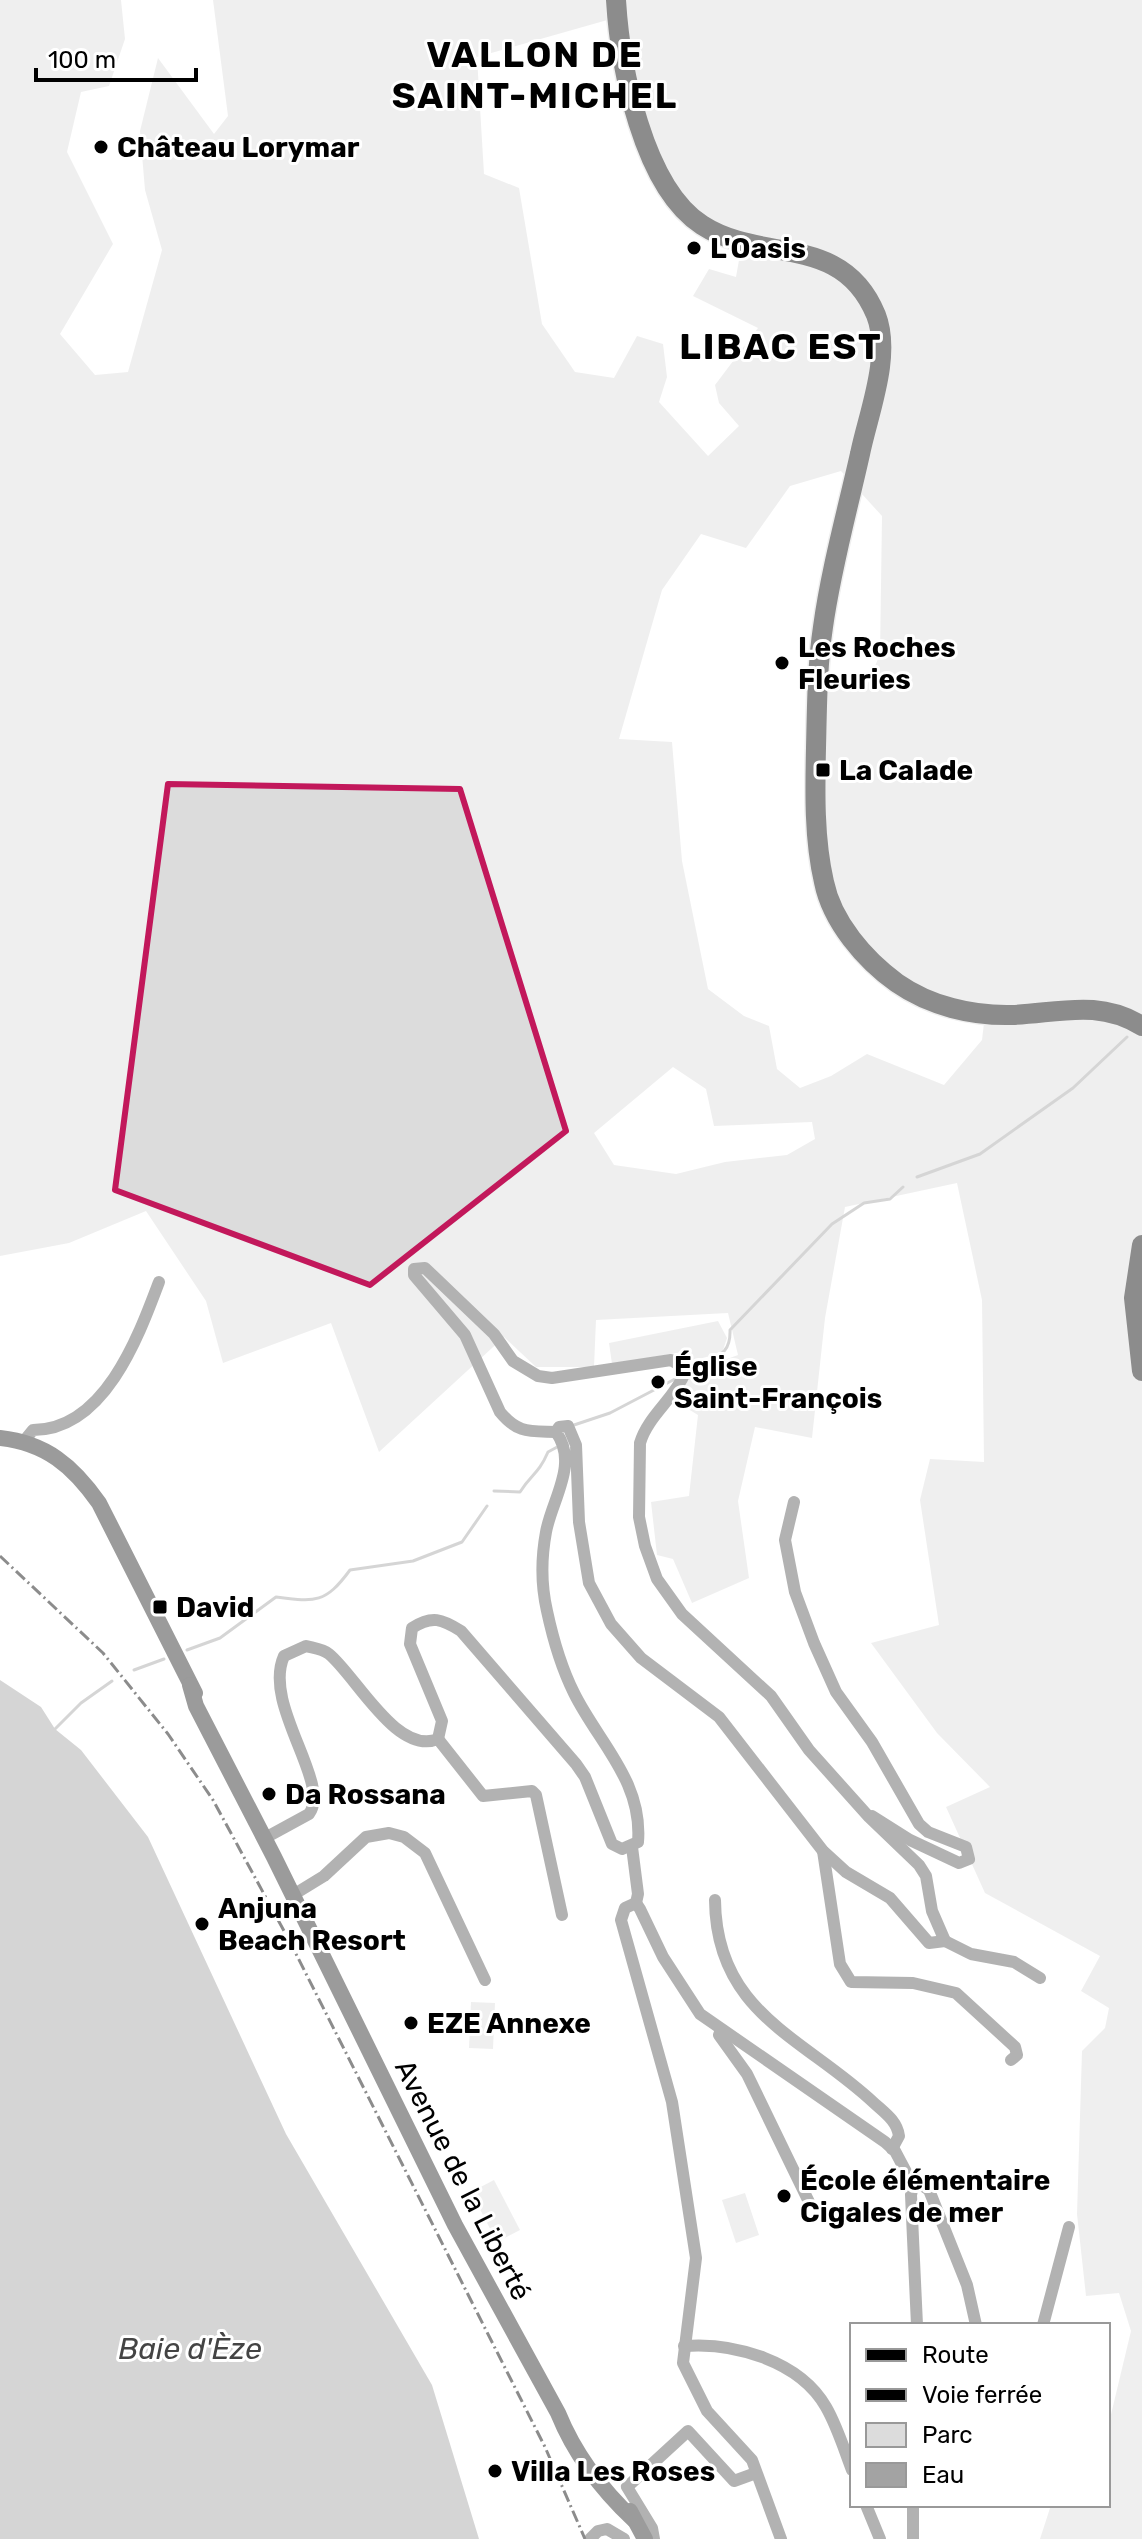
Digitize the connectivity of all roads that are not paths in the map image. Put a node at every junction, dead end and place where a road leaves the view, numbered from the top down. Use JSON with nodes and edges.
{"nodes":[{"id":1,"x":616,"y":0,"type":"edge"},
{"id":2,"x":1119,"y":1015,"type":"junction"},
{"id":3,"x":1142,"y":1026,"type":"edge"},
{"id":4,"x":1142,"y":1034,"type":"edge"},
{"id":5,"x":1142,"y":1245,"type":"edge"},
{"id":6,"x":159,"y":1282,"type":"dead end"},
{"id":7,"x":1142,"y":1371,"type":"edge"},
{"id":8,"x":556,"y":1432,"type":"junction"},
{"id":9,"x":0,"y":1438,"type":"edge"},
{"id":10,"x":24,"y":1441,"type":"junction"},
{"id":11,"x":794,"y":1502,"type":"dead end"},
{"id":12,"x":438,"y":1739,"type":"junction"},
{"id":13,"x":869,"y":1817,"type":"junction"},
{"id":14,"x":265,"y":1838,"type":"junction"},
{"id":15,"x":632,"y":1847,"type":"junction"},
{"id":16,"x":823,"y":1851,"type":"junction"},
{"id":17,"x":293,"y":1895,"type":"junction"},
{"id":18,"x":715,"y":1900,"type":"dead end"},
{"id":19,"x":636,"y":1903,"type":"junction"},
{"id":20,"x":562,"y":1915,"type":"dead end"},
{"id":21,"x":945,"y":1941,"type":"junction"},
{"id":22,"x":1040,"y":1978,"type":"dead end"},
{"id":23,"x":485,"y":1980,"type":"dead end"},
{"id":24,"x":721,"y":2030,"type":"junction"},
{"id":25,"x":1011,"y":2060,"type":"dead end"},
{"id":26,"x":894,"y":2150,"type":"junction"},
{"id":27,"x":913,"y":2185,"type":"junction"},
{"id":28,"x":809,"y":2202,"type":"dead end"},
{"id":29,"x":1069,"y":2227,"type":"dead end"},
{"id":30,"x":917,"y":2323,"type":"edge"},
{"id":31,"x":976,"y":2323,"type":"edge"},
{"id":32,"x":1044,"y":2323,"type":"edge"},
{"id":33,"x":689,"y":2346,"type":"junction"},
{"id":34,"x":850,"y":2465,"type":"edge"},
{"id":35,"x":756,"y":2473,"type":"junction"},
{"id":36,"x":867,"y":2507,"type":"edge"},
{"id":37,"x":913,"y":2507,"type":"edge"},
{"id":38,"x":590,"y":2539,"type":"edge"},
{"id":39,"x":624,"y":2539,"type":"edge"},
{"id":40,"x":645,"y":2539,"type":"edge"},
{"id":41,"x":654,"y":2539,"type":"edge"},
{"id":42,"x":781,"y":2539,"type":"edge"},
{"id":43,"x":880,"y":2539,"type":"edge"},
{"id":44,"x":913,"y":2539,"type":"edge"}],
"edges":[{"from":1,"to":2,"type":"main road"},
{"from":2,"to":3,"type":"main road"},
{"from":2,"to":4,"type":"main road"},
{"from":5,"to":7,"type":"main road"},
{"from":6,"to":10,"type":"street"},
{"from":8,"to":13,"type":"street"},
{"from":8,"to":15,"type":"street"},
{"from":8,"to":16,"type":"street"},
{"from":9,"to":10,"type":"main road","name":"Avenue de la Liberté"},
{"from":10,"to":14,"type":"main road","name":"Avenue de la Liberté"},
{"from":11,"to":13,"type":"street"},
{"from":12,"to":14,"type":"street"},
{"from":12,"to":15,"type":"street"},
{"from":12,"to":20,"type":"street"},
{"from":13,"to":21,"type":"street"},
{"from":14,"to":17,"type":"main road","name":"Avenue de la Liberté"},
{"from":15,"to":19,"type":"street"},
{"from":16,"to":21,"type":"street"},
{"from":16,"to":25,"type":"street"},
{"from":17,"to":23,"type":"street"},
{"from":17,"to":40,"type":"main road","name":"Avenue de la Liberté"},
{"from":18,"to":26,"type":"street"},
{"from":19,"to":24,"type":"street"},
{"from":19,"to":33,"type":"street"},
{"from":21,"to":22,"type":"street"},
{"from":24,"to":26,"type":"street"},
{"from":24,"to":28,"type":"street"},
{"from":26,"to":27,"type":"street"},
{"from":27,"to":30,"type":"street"},
{"from":27,"to":31,"type":"street"},
{"from":29,"to":32,"type":"street"},
{"from":33,"to":34,"type":"street"},
{"from":33,"to":35,"type":"street"},
{"from":35,"to":41,"type":"street"},
{"from":35,"to":42,"type":"street"},
{"from":36,"to":43,"type":"street"},
{"from":37,"to":44,"type":"street"},
{"from":38,"to":39,"type":"street"}]}
